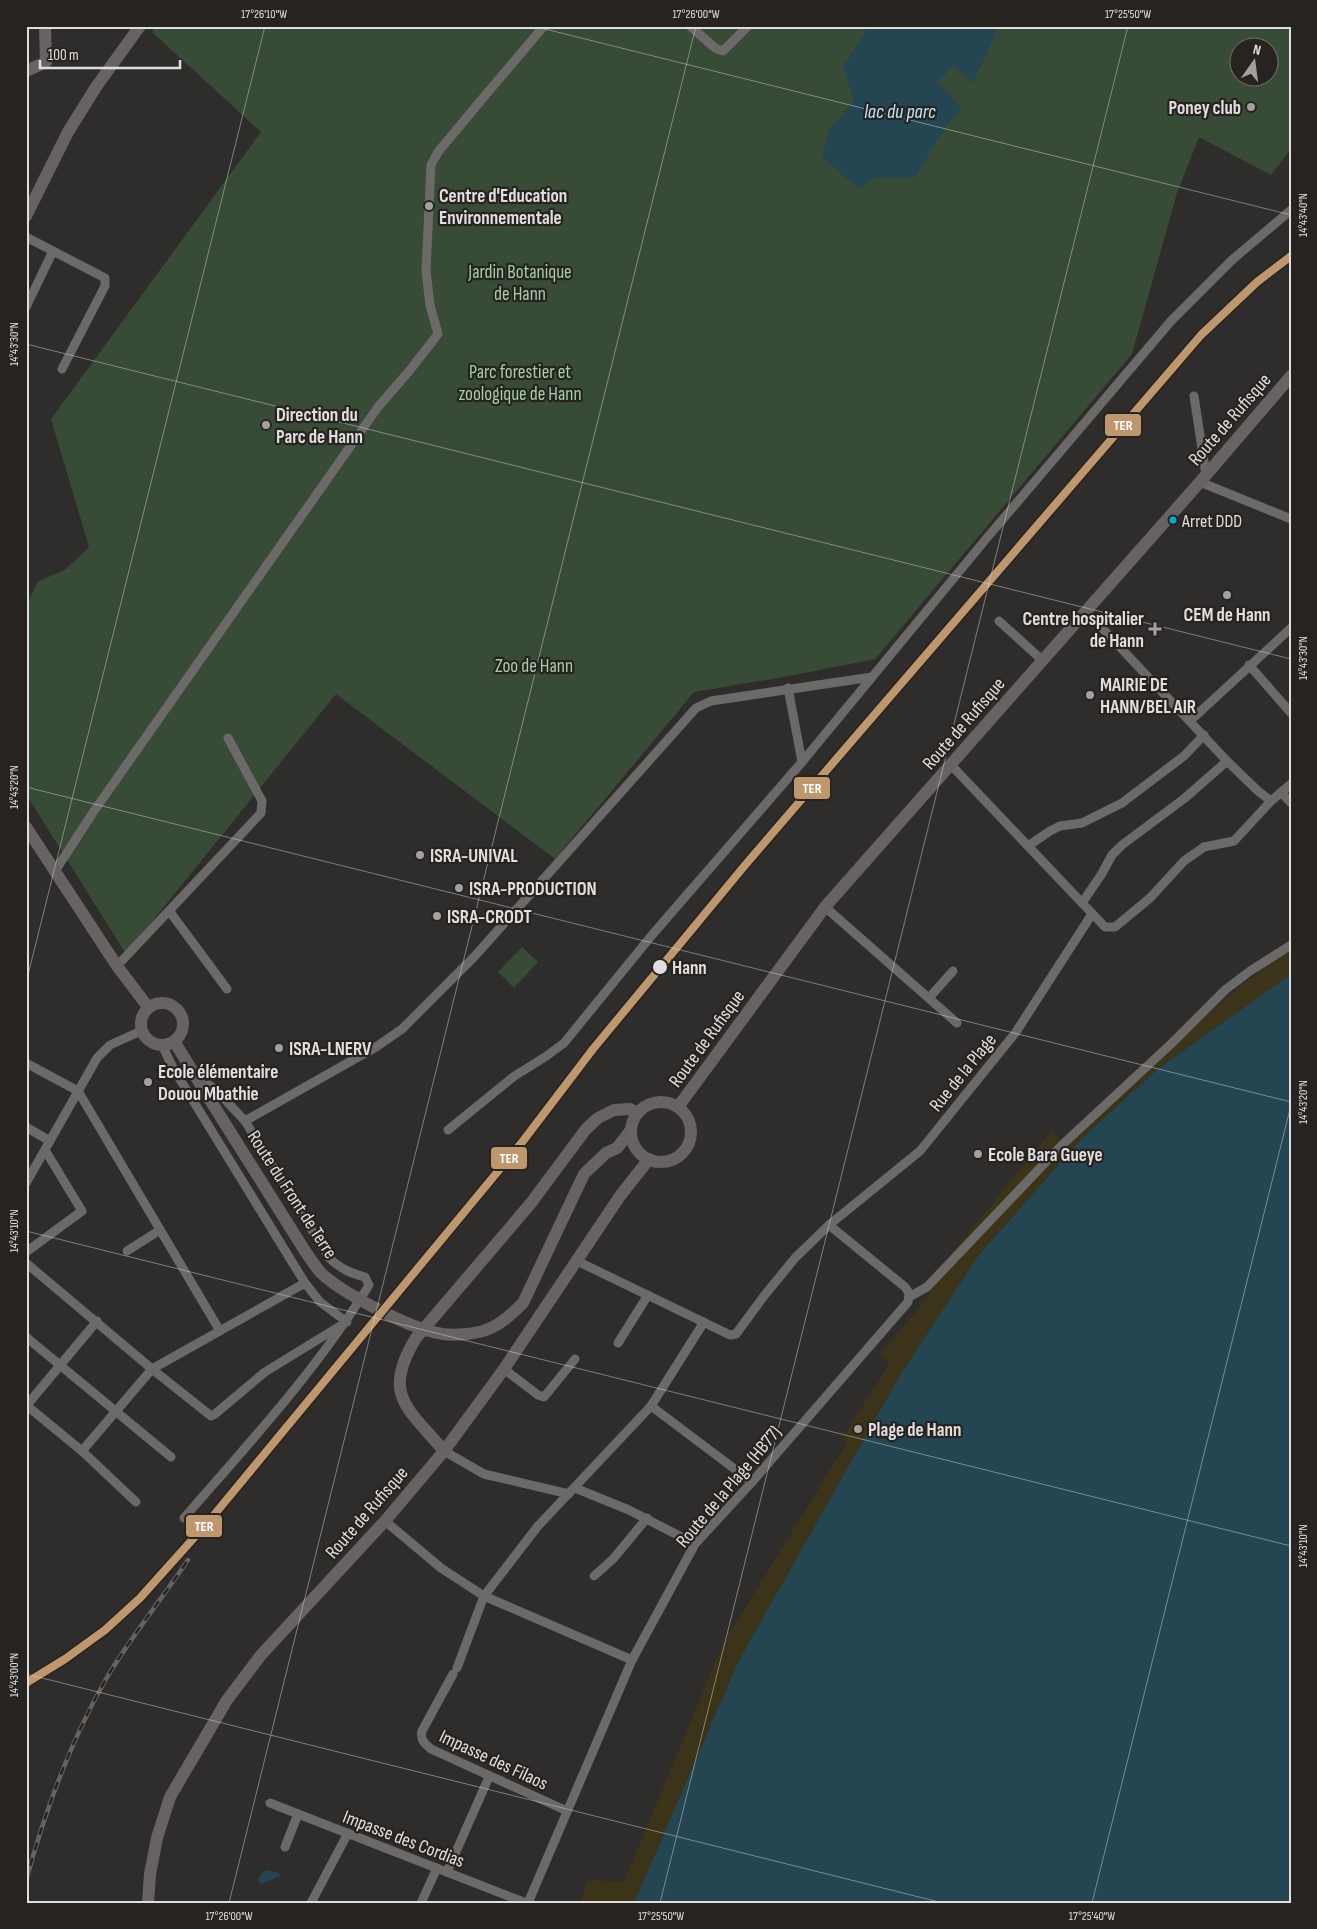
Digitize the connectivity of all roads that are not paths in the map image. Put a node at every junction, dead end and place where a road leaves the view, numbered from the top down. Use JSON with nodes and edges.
{"nodes":[{"id":1,"x":45,"y":26,"type":"edge"},
{"id":2,"x":140,"y":26,"type":"edge"},
{"id":3,"x":544,"y":26,"type":"edge"},
{"id":4,"x":690,"y":26,"type":"edge"},
{"id":5,"x":748,"y":26,"type":"edge"},
{"id":6,"x":26,"y":71,"type":"edge"},
{"id":7,"x":28,"y":210,"type":"edge"},
{"id":8,"x":1291,"y":210,"type":"edge"},
{"id":9,"x":26,"y":237,"type":"edge"},
{"id":10,"x":53,"y":251,"type":"junction"},
{"id":11,"x":26,"y":307,"type":"edge"},
{"id":12,"x":62,"y":369,"type":"dead end"},
{"id":13,"x":1291,"y":376,"type":"edge"},
{"id":14,"x":1194,"y":396,"type":"dead end"},
{"id":15,"x":1203,"y":478,"type":"junction"},
{"id":16,"x":1291,"y":519,"type":"edge"},
{"id":17,"x":1086,"y":611,"type":"junction"},
{"id":18,"x":999,"y":621,"type":"dead end"},
{"id":19,"x":1291,"y":628,"type":"edge"},
{"id":20,"x":1042,"y":660,"type":"junction"},
{"id":21,"x":1249,"y":665,"type":"junction"},
{"id":22,"x":872,"y":677,"type":"junction"},
{"id":23,"x":788,"y":688,"type":"junction"},
{"id":24,"x":1290,"y":711,"type":"edge"},
{"id":25,"x":1190,"y":721,"type":"junction"},
{"id":26,"x":1204,"y":736,"type":"junction"},
{"id":27,"x":228,"y":738,"type":"dead end"},
{"id":28,"x":1228,"y":761,"type":"junction"},
{"id":29,"x":802,"y":762,"type":"junction"},
{"id":30,"x":951,"y":764,"type":"junction"},
{"id":31,"x":1291,"y":784,"type":"edge"},
{"id":32,"x":1281,"y":792,"type":"junction"},
{"id":33,"x":1271,"y":801,"type":"junction"},
{"id":34,"x":1291,"y":803,"type":"edge"},
{"id":35,"x":26,"y":827,"type":"edge"},
{"id":36,"x":1028,"y":846,"type":"junction"},
{"id":37,"x":55,"y":871,"type":"junction"},
{"id":38,"x":1082,"y":903,"type":"junction"},
{"id":39,"x":825,"y":907,"type":"junction"},
{"id":40,"x":170,"y":912,"type":"junction"},
{"id":41,"x":1092,"y":914,"type":"junction"},
{"id":42,"x":1291,"y":945,"type":"edge"},
{"id":43,"x":117,"y":966,"type":"junction"},
{"id":44,"x":953,"y":971,"type":"dead end"},
{"id":45,"x":227,"y":989,"type":"dead end"},
{"id":46,"x":929,"y":998,"type":"junction"},
{"id":47,"x":148,"y":1007,"type":"junction"},
{"id":48,"x":957,"y":1023,"type":"dead end"},
{"id":49,"x":141,"y":1031,"type":"junction"},
{"id":50,"x":174,"y":1041,"type":"junction"},
{"id":51,"x":162,"y":1045,"type":"junction"},
{"id":52,"x":186,"y":1061,"type":"junction"},
{"id":53,"x":26,"y":1063,"type":"edge"},
{"id":54,"x":173,"y":1068,"type":"junction"},
{"id":55,"x":202,"y":1088,"type":"junction"},
{"id":56,"x":78,"y":1092,"type":"junction"},
{"id":57,"x":678,"y":1107,"type":"junction"},
{"id":58,"x":638,"y":1113,"type":"junction"},
{"id":59,"x":244,"y":1121,"type":"junction"},
{"id":60,"x":26,"y":1127,"type":"edge"},
{"id":61,"x":448,"y":1130,"type":"dead end"},
{"id":62,"x":631,"y":1130,"type":"junction"},
{"id":63,"x":50,"y":1141,"type":"junction"},
{"id":64,"x":617,"y":1148,"type":"junction"},
{"id":65,"x":45,"y":1150,"type":"junction"},
{"id":66,"x":638,"y":1150,"type":"junction"},
{"id":67,"x":649,"y":1159,"type":"junction"},
{"id":68,"x":26,"y":1183,"type":"edge"},
{"id":69,"x":828,"y":1225,"type":"junction"},
{"id":70,"x":160,"y":1230,"type":"junction"},
{"id":71,"x":127,"y":1251,"type":"dead end"},
{"id":72,"x":26,"y":1252,"type":"edge"},
{"id":73,"x":577,"y":1261,"type":"junction"},
{"id":74,"x":26,"y":1263,"type":"edge"},
{"id":75,"x":305,"y":1283,"type":"junction"},
{"id":76,"x":648,"y":1296,"type":"junction"},
{"id":77,"x":909,"y":1298,"type":"junction"},
{"id":78,"x":97,"y":1321,"type":"junction"},
{"id":79,"x":347,"y":1322,"type":"junction"},
{"id":80,"x":704,"y":1322,"type":"junction"},
{"id":81,"x":220,"y":1331,"type":"junction"},
{"id":82,"x":26,"y":1337,"type":"edge"},
{"id":83,"x":618,"y":1344,"type":"dead end"},
{"id":84,"x":575,"y":1358,"type":"dead end"},
{"id":85,"x":60,"y":1365,"type":"junction"},
{"id":86,"x":152,"y":1369,"type":"junction"},
{"id":87,"x":504,"y":1369,"type":"junction"},
{"id":88,"x":26,"y":1405,"type":"edge"},
{"id":89,"x":651,"y":1406,"type":"junction"},
{"id":90,"x":115,"y":1411,"type":"junction"},
{"id":91,"x":82,"y":1451,"type":"junction"},
{"id":92,"x":444,"y":1451,"type":"junction"},
{"id":93,"x":171,"y":1457,"type":"dead end"},
{"id":94,"x":752,"y":1482,"type":"junction"},
{"id":95,"x":572,"y":1491,"type":"junction"},
{"id":96,"x":136,"y":1502,"type":"dead end"},
{"id":97,"x":184,"y":1518,"type":"dead end"},
{"id":98,"x":647,"y":1518,"type":"junction"},
{"id":99,"x":385,"y":1521,"type":"junction"},
{"id":100,"x":695,"y":1544,"type":"junction"},
{"id":101,"x":594,"y":1576,"type":"dead end"},
{"id":102,"x":484,"y":1596,"type":"junction"},
{"id":103,"x":632,"y":1660,"type":"junction"},
{"id":104,"x":490,"y":1777,"type":"junction"},
{"id":105,"x":270,"y":1803,"type":"dead end"},
{"id":106,"x":567,"y":1811,"type":"junction"},
{"id":107,"x":298,"y":1814,"type":"junction"},
{"id":108,"x":348,"y":1833,"type":"junction"},
{"id":109,"x":285,"y":1847,"type":"dead end"},
{"id":110,"x":436,"y":1868,"type":"junction"},
{"id":111,"x":447,"y":1872,"type":"junction"},
{"id":112,"x":314,"y":1902,"type":"edge"},
{"id":113,"x":148,"y":1903,"type":"edge"},
{"id":114,"x":421,"y":1903,"type":"edge"},
{"id":115,"x":527,"y":1903,"type":"edge"}],
"edges":[{"from":1,"to":6,"type":"main road"},
{"from":2,"to":7,"type":"main road"},
{"from":3,"to":37,"type":"street"},
{"from":4,"to":5,"type":"street"},
{"from":8,"to":22,"type":"street"},
{"from":9,"to":10,"type":"street"},
{"from":10,"to":11,"type":"street"},
{"from":10,"to":12,"type":"street"},
{"from":13,"to":15,"type":"main road","name":"Route de Rufisque"},
{"from":14,"to":15,"type":"street"},
{"from":15,"to":16,"type":"street"},
{"from":15,"to":17,"type":"main road","name":"Route de Rufisque"},
{"from":17,"to":20,"type":"main road","name":"Route de Rufisque"},
{"from":17,"to":25,"type":"street"},
{"from":18,"to":20,"type":"street"},
{"from":19,"to":21,"type":"street"},
{"from":20,"to":30,"type":"main road","name":"Route de Rufisque"},
{"from":21,"to":24,"type":"street"},
{"from":21,"to":25,"type":"street"},
{"from":22,"to":23,"type":"street"},
{"from":22,"to":29,"type":"street"},
{"from":23,"to":29,"type":"street"},
{"from":23,"to":59,"type":"street"},
{"from":25,"to":26,"type":"street"},
{"from":26,"to":28,"type":"street"},
{"from":26,"to":36,"type":"street"},
{"from":27,"to":40,"type":"street"},
{"from":28,"to":33,"type":"street"},
{"from":28,"to":38,"type":"street"},
{"from":29,"to":61,"type":"street"},
{"from":30,"to":36,"type":"street"},
{"from":30,"to":39,"type":"main road","name":"Route de Rufisque"},
{"from":31,"to":32,"type":"street"},
{"from":32,"to":33,"type":"street"},
{"from":32,"to":34,"type":"street"},
{"from":33,"to":41,"type":"street"},
{"from":35,"to":37,"type":"main road"},
{"from":36,"to":38,"type":"street"},
{"from":37,"to":43,"type":"main road"},
{"from":38,"to":41,"type":"street"},
{"from":39,"to":46,"type":"street"},
{"from":39,"to":57,"type":"main road","name":"Route de Rufisque"},
{"from":40,"to":43,"type":"street"},
{"from":40,"to":45,"type":"street"},
{"from":41,"to":69,"type":"street","name":"Rue de la Plage"},
{"from":42,"to":77,"type":"street","name":"Route de la Plage (HB77)"},
{"from":43,"to":47,"type":"main road"},
{"from":44,"to":46,"type":"street"},
{"from":46,"to":48,"type":"street"},
{"from":47,"to":49,"type":"main road"},
{"from":47,"to":50,"type":"main road"},
{"from":49,"to":51,"type":"main road"},
{"from":49,"to":56,"type":"street"},
{"from":50,"to":51,"type":"main road"},
{"from":50,"to":52,"type":"main road","name":"Route du Front de Terre"},
{"from":51,"to":54,"type":"street"},
{"from":52,"to":54,"type":"street"},
{"from":52,"to":55,"type":"main road","name":"Route du Front de Terre"},
{"from":53,"to":56,"type":"street"},
{"from":54,"to":75,"type":"street"},
{"from":55,"to":59,"type":"street"},
{"from":55,"to":64,"type":"main road","name":"Route du Front de Terre"},
{"from":56,"to":63,"type":"street"},
{"from":56,"to":70,"type":"street"},
{"from":57,"to":58,"type":"main road","name":"Route de Rufisque"},
{"from":57,"to":67,"type":"main road","name":"Route de Rufisque"},
{"from":58,"to":62,"type":"main road"},
{"from":58,"to":92,"type":"main road"},
{"from":59,"to":79,"type":"street"},
{"from":60,"to":63,"type":"street"},
{"from":62,"to":64,"type":"main road","name":"Route du Front de Terre"},
{"from":62,"to":66,"type":"main road"},
{"from":63,"to":65,"type":"street"},
{"from":64,"to":66,"type":"main road"},
{"from":65,"to":68,"type":"street"},
{"from":65,"to":72,"type":"street"},
{"from":66,"to":67,"type":"main road"},
{"from":67,"to":73,"type":"main road","name":"Route de Rufisque"},
{"from":69,"to":77,"type":"street"},
{"from":69,"to":80,"type":"street","name":"Rue de la Plage"},
{"from":70,"to":71,"type":"street"},
{"from":70,"to":81,"type":"street"},
{"from":73,"to":76,"type":"street"},
{"from":73,"to":87,"type":"main road","name":"Route de Rufisque"},
{"from":74,"to":78,"type":"street"},
{"from":75,"to":79,"type":"street"},
{"from":75,"to":81,"type":"street"},
{"from":76,"to":80,"type":"street"},
{"from":76,"to":83,"type":"street"},
{"from":77,"to":94,"type":"street","name":"Route de la Plage (HB77)"},
{"from":78,"to":85,"type":"street"},
{"from":78,"to":86,"type":"street"},
{"from":79,"to":86,"type":"street"},
{"from":79,"to":97,"type":"street"},
{"from":80,"to":89,"type":"street"},
{"from":81,"to":86,"type":"street"},
{"from":82,"to":85,"type":"street"},
{"from":84,"to":87,"type":"street"},
{"from":85,"to":88,"type":"street"},
{"from":85,"to":90,"type":"street"},
{"from":86,"to":90,"type":"street"},
{"from":87,"to":92,"type":"main road","name":"Route de Rufisque"},
{"from":88,"to":91,"type":"street"},
{"from":89,"to":94,"type":"street"},
{"from":89,"to":95,"type":"street"},
{"from":90,"to":91,"type":"street"},
{"from":90,"to":93,"type":"street"},
{"from":91,"to":96,"type":"street"},
{"from":92,"to":95,"type":"street"},
{"from":92,"to":99,"type":"main road","name":"Route de Rufisque"},
{"from":94,"to":100,"type":"street","name":"Route de la Plage (HB77)"},
{"from":95,"to":98,"type":"street"},
{"from":95,"to":102,"type":"street"},
{"from":98,"to":100,"type":"street"},
{"from":98,"to":101,"type":"street"},
{"from":99,"to":102,"type":"street"},
{"from":99,"to":113,"type":"main road","name":"Route de Rufisque"},
{"from":100,"to":103,"type":"street","name":"Route de la Plage (HB77)"},
{"from":102,"to":103,"type":"street"},
{"from":102,"to":104,"type":"street","name":"Impasse des Filaos"},
{"from":103,"to":106,"type":"street","name":"Route de la Plage (HB77)"},
{"from":104,"to":106,"type":"street","name":"Impasse des Filaos"},
{"from":104,"to":111,"type":"street"},
{"from":105,"to":107,"type":"street","name":"Impasse des Cordias"},
{"from":106,"to":115,"type":"street","name":"Route de la Plage (HB77)"},
{"from":107,"to":108,"type":"street","name":"Impasse des Cordias"},
{"from":107,"to":109,"type":"street"},
{"from":108,"to":110,"type":"street","name":"Impasse des Cordias"},
{"from":108,"to":112,"type":"street"},
{"from":110,"to":111,"type":"street","name":"Impasse des Cordias"},
{"from":110,"to":114,"type":"street"},
{"from":111,"to":115,"type":"street","name":"Impasse des Cordias"}]}
